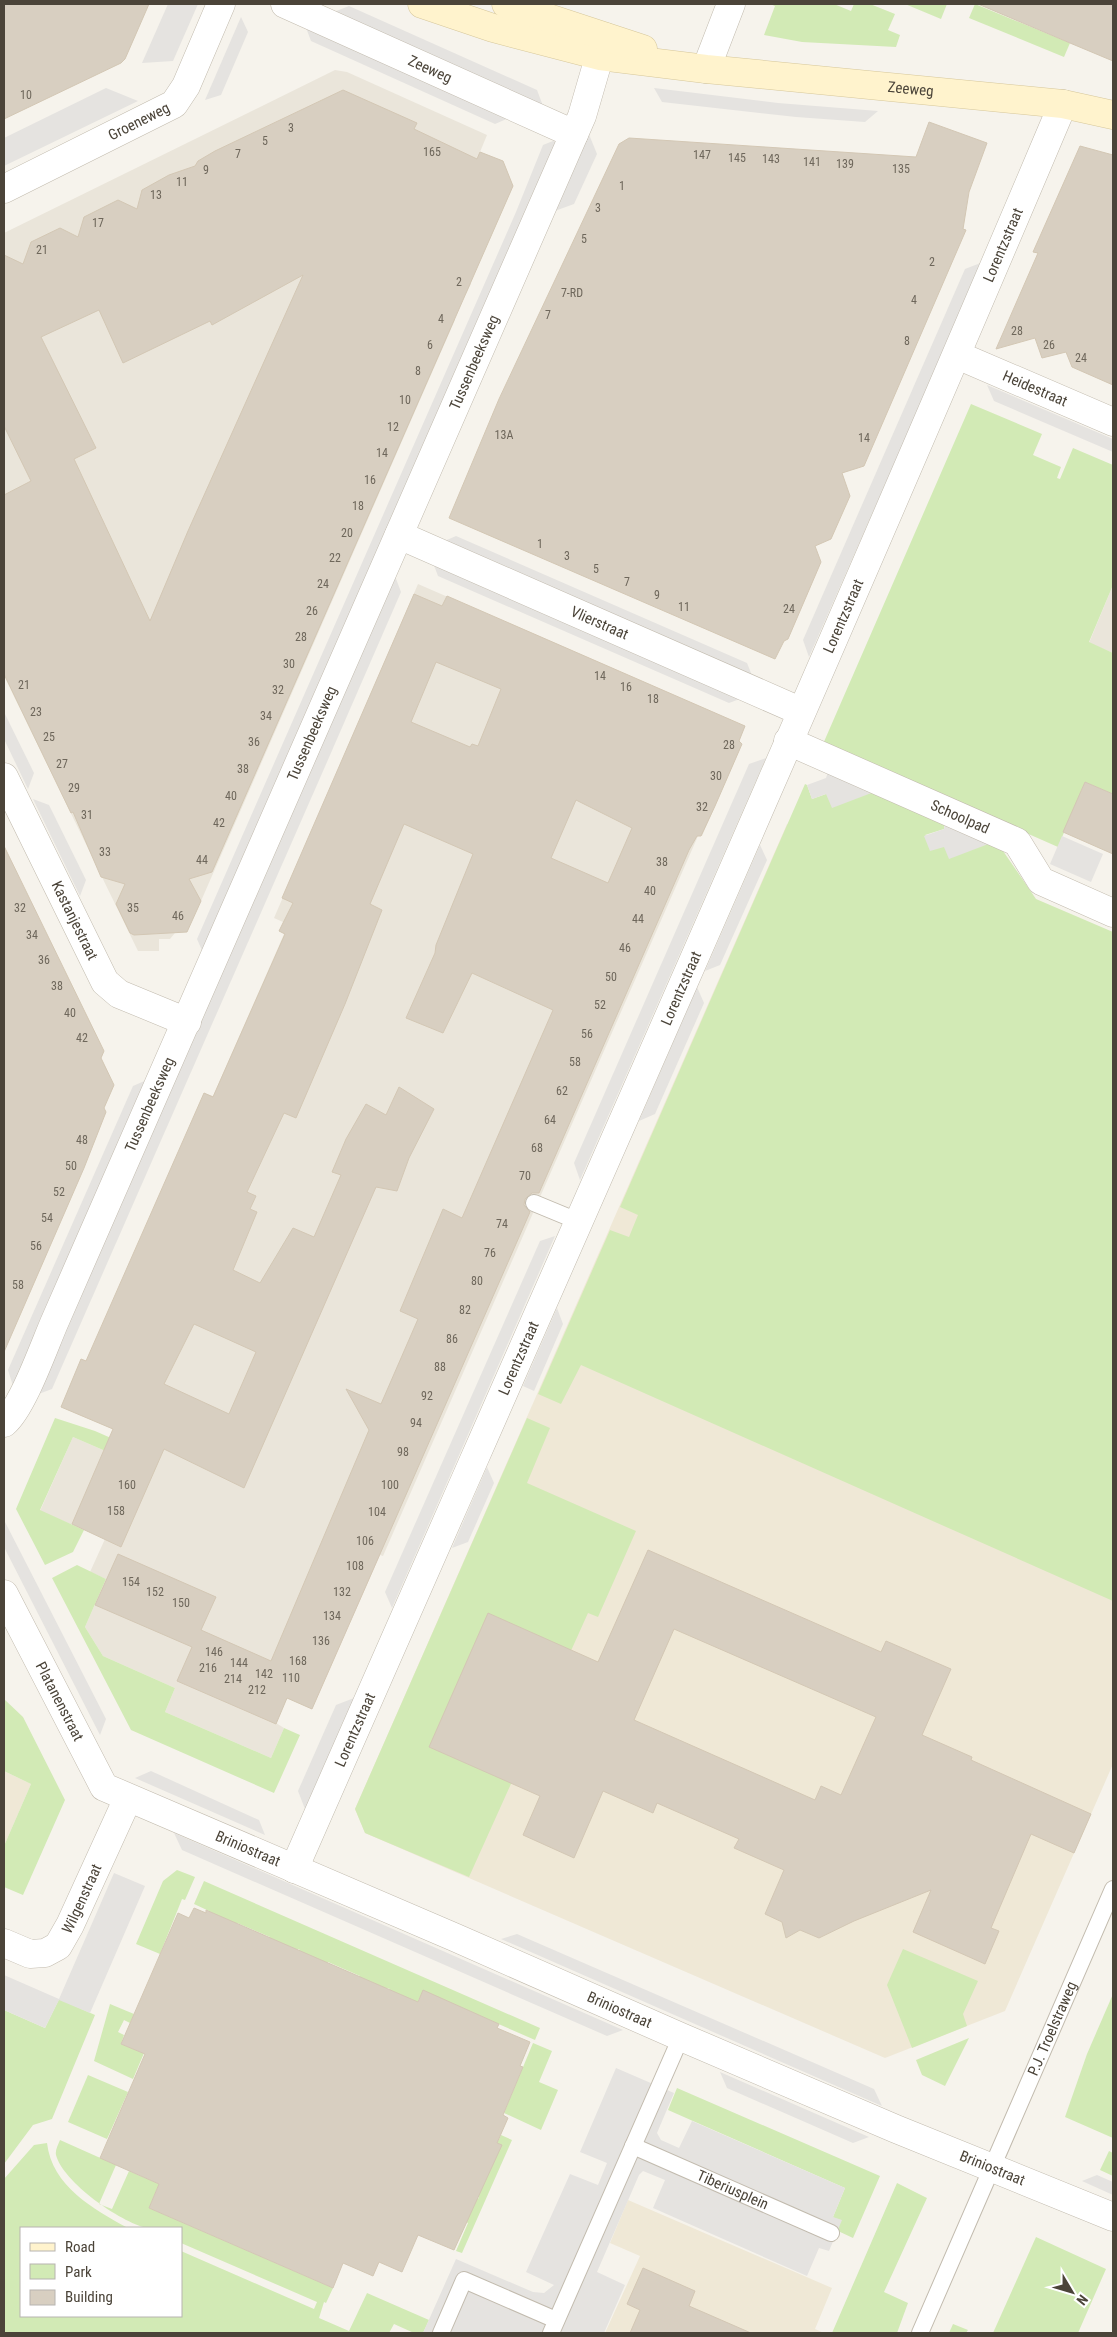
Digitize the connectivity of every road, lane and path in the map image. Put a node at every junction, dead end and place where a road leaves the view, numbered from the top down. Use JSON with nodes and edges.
{"nodes":[{"id":1,"x":222,"y":4,"type":"edge"},
{"id":2,"x":285,"y":4,"type":"edge"},
{"id":3,"x":422,"y":4,"type":"edge"},
{"id":4,"x":506,"y":4,"type":"edge"},
{"id":5,"x":731,"y":4,"type":"edge"},
{"id":6,"x":603,"y":46,"type":"junction"},
{"id":7,"x":706,"y":69,"type":"junction"},
{"id":8,"x":1063,"y":104,"type":"junction"},
{"id":9,"x":1113,"y":115,"type":"edge"},
{"id":10,"x":574,"y":134,"type":"junction"},
{"id":11,"x":4,"y":189,"type":"edge"},
{"id":12,"x":957,"y":355,"type":"junction"},
{"id":13,"x":1113,"y":422,"type":"edge"},
{"id":14,"x":399,"y":535,"type":"junction"},
{"id":15,"x":800,"y":711,"type":"junction"},
{"id":16,"x":788,"y":741,"type":"junction"},
{"id":17,"x":4,"y":777,"type":"edge"},
{"id":18,"x":1113,"y":913,"type":"edge"},
{"id":19,"x":187,"y":1022,"type":"junction"},
{"id":20,"x":534,"y":1203,"type":"dead end"},
{"id":21,"x":580,"y":1222,"type":"junction"},
{"id":22,"x":4,"y":1423,"type":"edge"},
{"id":23,"x":4,"y":1594,"type":"edge"},
{"id":24,"x":128,"y":1798,"type":"junction"},
{"id":25,"x":294,"y":1869,"type":"junction"},
{"id":26,"x":1113,"y":1889,"type":"edge"},
{"id":27,"x":4,"y":1943,"type":"edge"},
{"id":28,"x":681,"y":2038,"type":"junction"},
{"id":29,"x":633,"y":2146,"type":"junction"},
{"id":30,"x":992,"y":2167,"type":"junction"},
{"id":31,"x":1113,"y":2217,"type":"edge"},
{"id":32,"x":831,"y":2234,"type":"dead end"},
{"id":33,"x":554,"y":2327,"type":"edge"},
{"id":34,"x":440,"y":2333,"type":"edge"},
{"id":35,"x":920,"y":2333,"type":"edge"}],
"edges":[{"from":1,"to":11,"type":"street","name":"Groeneweg"},
{"from":2,"to":10,"type":"street","name":"Zeeweg"},
{"from":3,"to":6,"type":"street","name":"Zeeweg"},
{"from":4,"to":6,"type":"street","name":"Zeeweg"},
{"from":5,"to":7,"type":"street"},
{"from":6,"to":7,"type":"street","name":"Zeeweg"},
{"from":6,"to":10,"type":"street","name":"Tussenbeeksweg"},
{"from":7,"to":8,"type":"street","name":"Zeeweg"},
{"from":8,"to":9,"type":"street","name":"Zeeweg"},
{"from":8,"to":12,"type":"street","name":"Lorentzstraat"},
{"from":10,"to":14,"type":"street","name":"Tussenbeeksweg"},
{"from":12,"to":13,"type":"street","name":"Heidestraat"},
{"from":12,"to":15,"type":"street","name":"Lorentzstraat"},
{"from":14,"to":15,"type":"street","name":"Vlierstraat"},
{"from":14,"to":19,"type":"street","name":"Tussenbeeksweg"},
{"from":15,"to":16,"type":"street","name":"Lorentzstraat"},
{"from":16,"to":18,"type":"street","name":"Schoolpad"},
{"from":16,"to":21,"type":"street","name":"Lorentzstraat"},
{"from":17,"to":19,"type":"street","name":"Kastanjestraat"},
{"from":19,"to":22,"type":"street","name":"Tussenbeeksweg"},
{"from":20,"to":21,"type":"lane"},
{"from":21,"to":25,"type":"street","name":"Lorentzstraat"},
{"from":23,"to":24,"type":"street","name":"Platanenstraat"},
{"from":24,"to":25,"type":"street","name":"Briniostraat"},
{"from":24,"to":27,"type":"street","name":"Wilgenstraat"},
{"from":25,"to":28,"type":"street","name":"Briniostraat"},
{"from":26,"to":30,"type":"lane","name":"P.J. Troelstraweg"},
{"from":28,"to":29,"type":"lane"},
{"from":28,"to":30,"type":"street","name":"Briniostraat"},
{"from":29,"to":32,"type":"lane","name":"Tiberiusplein"},
{"from":29,"to":33,"type":"lane"},
{"from":30,"to":31,"type":"street","name":"Briniostraat"},
{"from":30,"to":35,"type":"lane","name":"P.J. Troelstraweg"},
{"from":33,"to":34,"type":"lane"}]}
